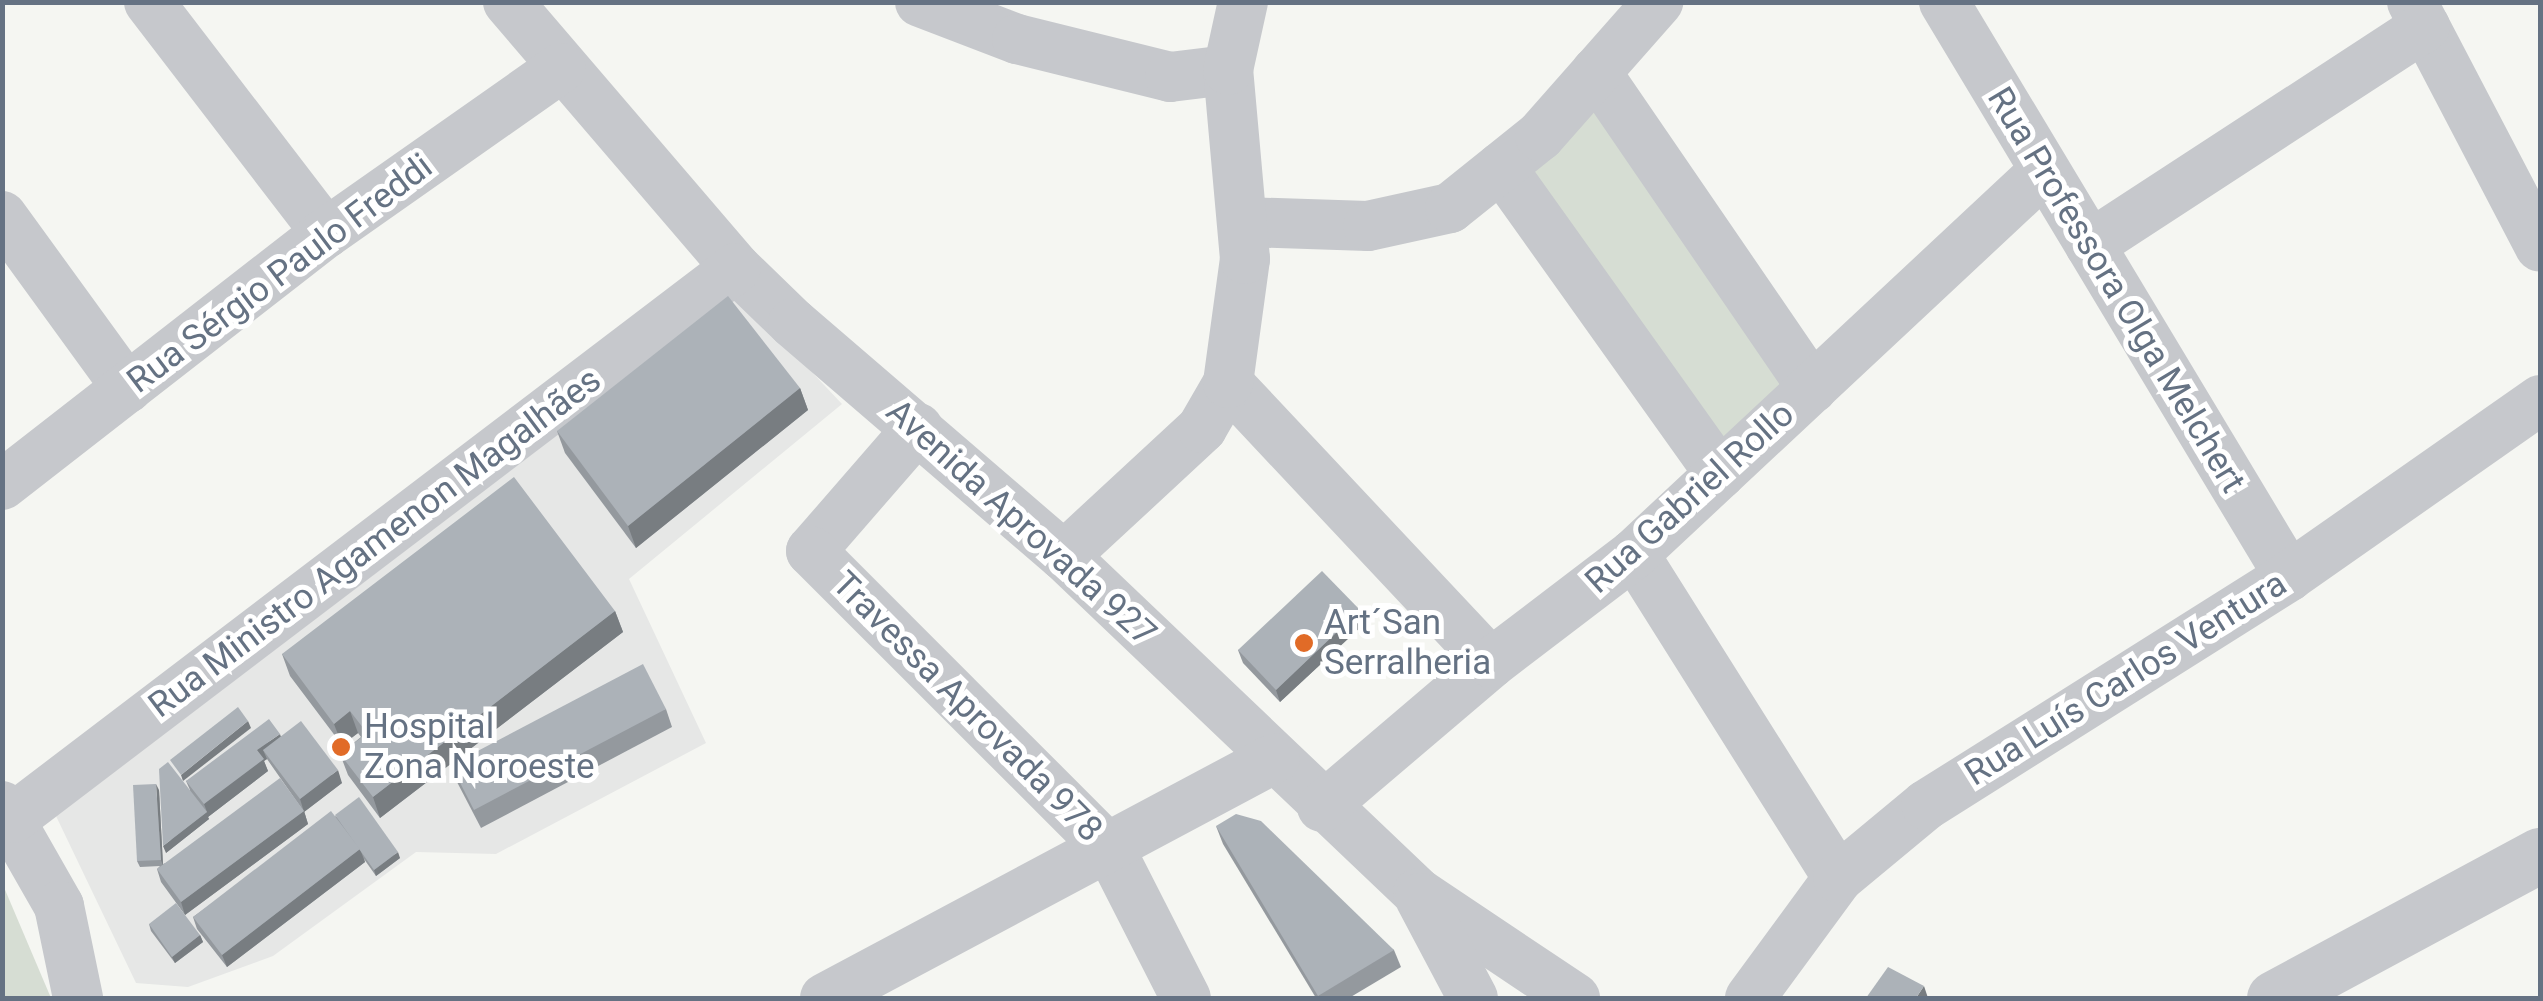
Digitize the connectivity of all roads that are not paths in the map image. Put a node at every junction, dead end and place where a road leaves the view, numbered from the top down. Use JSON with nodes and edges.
{"nodes":[{"id":1,"x":149,"y":2,"type":"edge"},
{"id":2,"x":508,"y":2,"type":"edge"},
{"id":3,"x":920,"y":2,"type":"edge"},
{"id":4,"x":1243,"y":2,"type":"edge"},
{"id":5,"x":1658,"y":2,"type":"edge"},
{"id":6,"x":1944,"y":2,"type":"edge"},
{"id":7,"x":2418,"y":15,"type":"edge"},
{"id":8,"x":561,"y":68,"type":"junction"},
{"id":9,"x":1228,"y":70,"type":"junction"},
{"id":10,"x":1596,"y":72,"type":"junction"},
{"id":11,"x":1501,"y":167,"type":"junction"},
{"id":12,"x":2043,"y":172,"type":"junction"},
{"id":13,"x":2,"y":216,"type":"edge"},
{"id":14,"x":1243,"y":222,"type":"junction"},
{"id":15,"x":326,"y":234,"type":"junction"},
{"id":16,"x":2090,"y":245,"type":"junction"},
{"id":17,"x":2540,"y":247,"type":"edge"},
{"id":18,"x":736,"y":268,"type":"junction"},
{"id":19,"x":1228,"y":384,"type":"junction"},
{"id":20,"x":127,"y":388,"type":"junction"},
{"id":21,"x":1812,"y":388,"type":"junction"},
{"id":22,"x":2540,"y":400,"type":"edge"},
{"id":23,"x":918,"y":428,"type":"junction"},
{"id":24,"x":1720,"y":474,"type":"junction"},
{"id":25,"x":2,"y":485,"type":"edge"},
{"id":26,"x":1634,"y":554,"type":"junction"},
{"id":27,"x":1064,"y":556,"type":"junction"},
{"id":28,"x":2289,"y":576,"type":"junction"},
{"id":29,"x":1491,"y":663,"type":"junction"},
{"id":30,"x":1275,"y":758,"type":"junction"},
{"id":31,"x":1322,"y":807,"type":"junction"},
{"id":32,"x":8,"y":812,"type":"edge"},
{"id":33,"x":1112,"y":851,"type":"junction"},
{"id":34,"x":2540,"y":855,"type":"edge"},
{"id":35,"x":1838,"y":878,"type":"junction"},
{"id":36,"x":1418,"y":893,"type":"junction"},
{"id":37,"x":78,"y":998,"type":"edge"},
{"id":38,"x":826,"y":998,"type":"edge"},
{"id":39,"x":1186,"y":998,"type":"edge"},
{"id":40,"x":1473,"y":998,"type":"edge"},
{"id":41,"x":1575,"y":998,"type":"edge"},
{"id":42,"x":1750,"y":998,"type":"edge"},
{"id":43,"x":2274,"y":998,"type":"edge"}],
"edges":[{"from":1,"to":15,"type":"street"},
{"from":2,"to":8,"type":"street","name":"Avenida Aprovada 927"},
{"from":3,"to":9,"type":"street"},
{"from":4,"to":9,"type":"street"},
{"from":5,"to":10,"type":"street"},
{"from":6,"to":12,"type":"street","name":"Rua Professora Olga Melchert"},
{"from":7,"to":16,"type":"street"},
{"from":7,"to":17,"type":"street"},
{"from":8,"to":15,"type":"street","name":"Rua Sérgio Paulo Freddi"},
{"from":8,"to":18,"type":"street","name":"Avenida Aprovada 927"},
{"from":9,"to":14,"type":"street"},
{"from":10,"to":11,"type":"street"},
{"from":10,"to":21,"type":"street"},
{"from":11,"to":14,"type":"street"},
{"from":11,"to":24,"type":"street"},
{"from":12,"to":16,"type":"street","name":"Rua Professora Olga Melchert"},
{"from":12,"to":21,"type":"street","name":"Rua Gabriel Rollo"},
{"from":13,"to":20,"type":"street"},
{"from":14,"to":19,"type":"street"},
{"from":15,"to":20,"type":"street","name":"Rua Sérgio Paulo Freddi"},
{"from":16,"to":28,"type":"street","name":"Rua Professora Olga Melchert"},
{"from":18,"to":23,"type":"street","name":"Avenida Aprovada 927"},
{"from":18,"to":32,"type":"street","name":"Rua Ministro Agamenon Magalhães"},
{"from":19,"to":27,"type":"street"},
{"from":19,"to":29,"type":"street"},
{"from":20,"to":25,"type":"street","name":"Rua Sérgio Paulo Freddi"},
{"from":21,"to":24,"type":"street","name":"Rua Gabriel Rollo"},
{"from":22,"to":28,"type":"street","name":"Rua Luís Carlos Ventura"},
{"from":23,"to":27,"type":"street","name":"Avenida Aprovada 927"},
{"from":23,"to":33,"type":"street","name":"Travessa Aprovada 978"},
{"from":24,"to":26,"type":"street","name":"Rua Gabriel Rollo"},
{"from":26,"to":29,"type":"street","name":"Rua Gabriel Rollo"},
{"from":26,"to":35,"type":"street"},
{"from":27,"to":30,"type":"street","name":"Avenida Aprovada 927"},
{"from":28,"to":35,"type":"street","name":"Rua Luís Carlos Ventura"},
{"from":29,"to":31,"type":"street","name":"Rua Gabriel Rollo"},
{"from":30,"to":31,"type":"street","name":"Avenida Aprovada 927"},
{"from":30,"to":33,"type":"street"},
{"from":31,"to":36,"type":"street","name":"Avenida Aprovada 927"},
{"from":32,"to":37,"type":"street"},
{"from":33,"to":38,"type":"street"},
{"from":33,"to":39,"type":"street"},
{"from":34,"to":43,"type":"street"},
{"from":35,"to":42,"type":"street","name":"Rua Luís Carlos Ventura"},
{"from":36,"to":40,"type":"street"},
{"from":36,"to":41,"type":"street","name":"Avenida Aprovada 927"}]}
